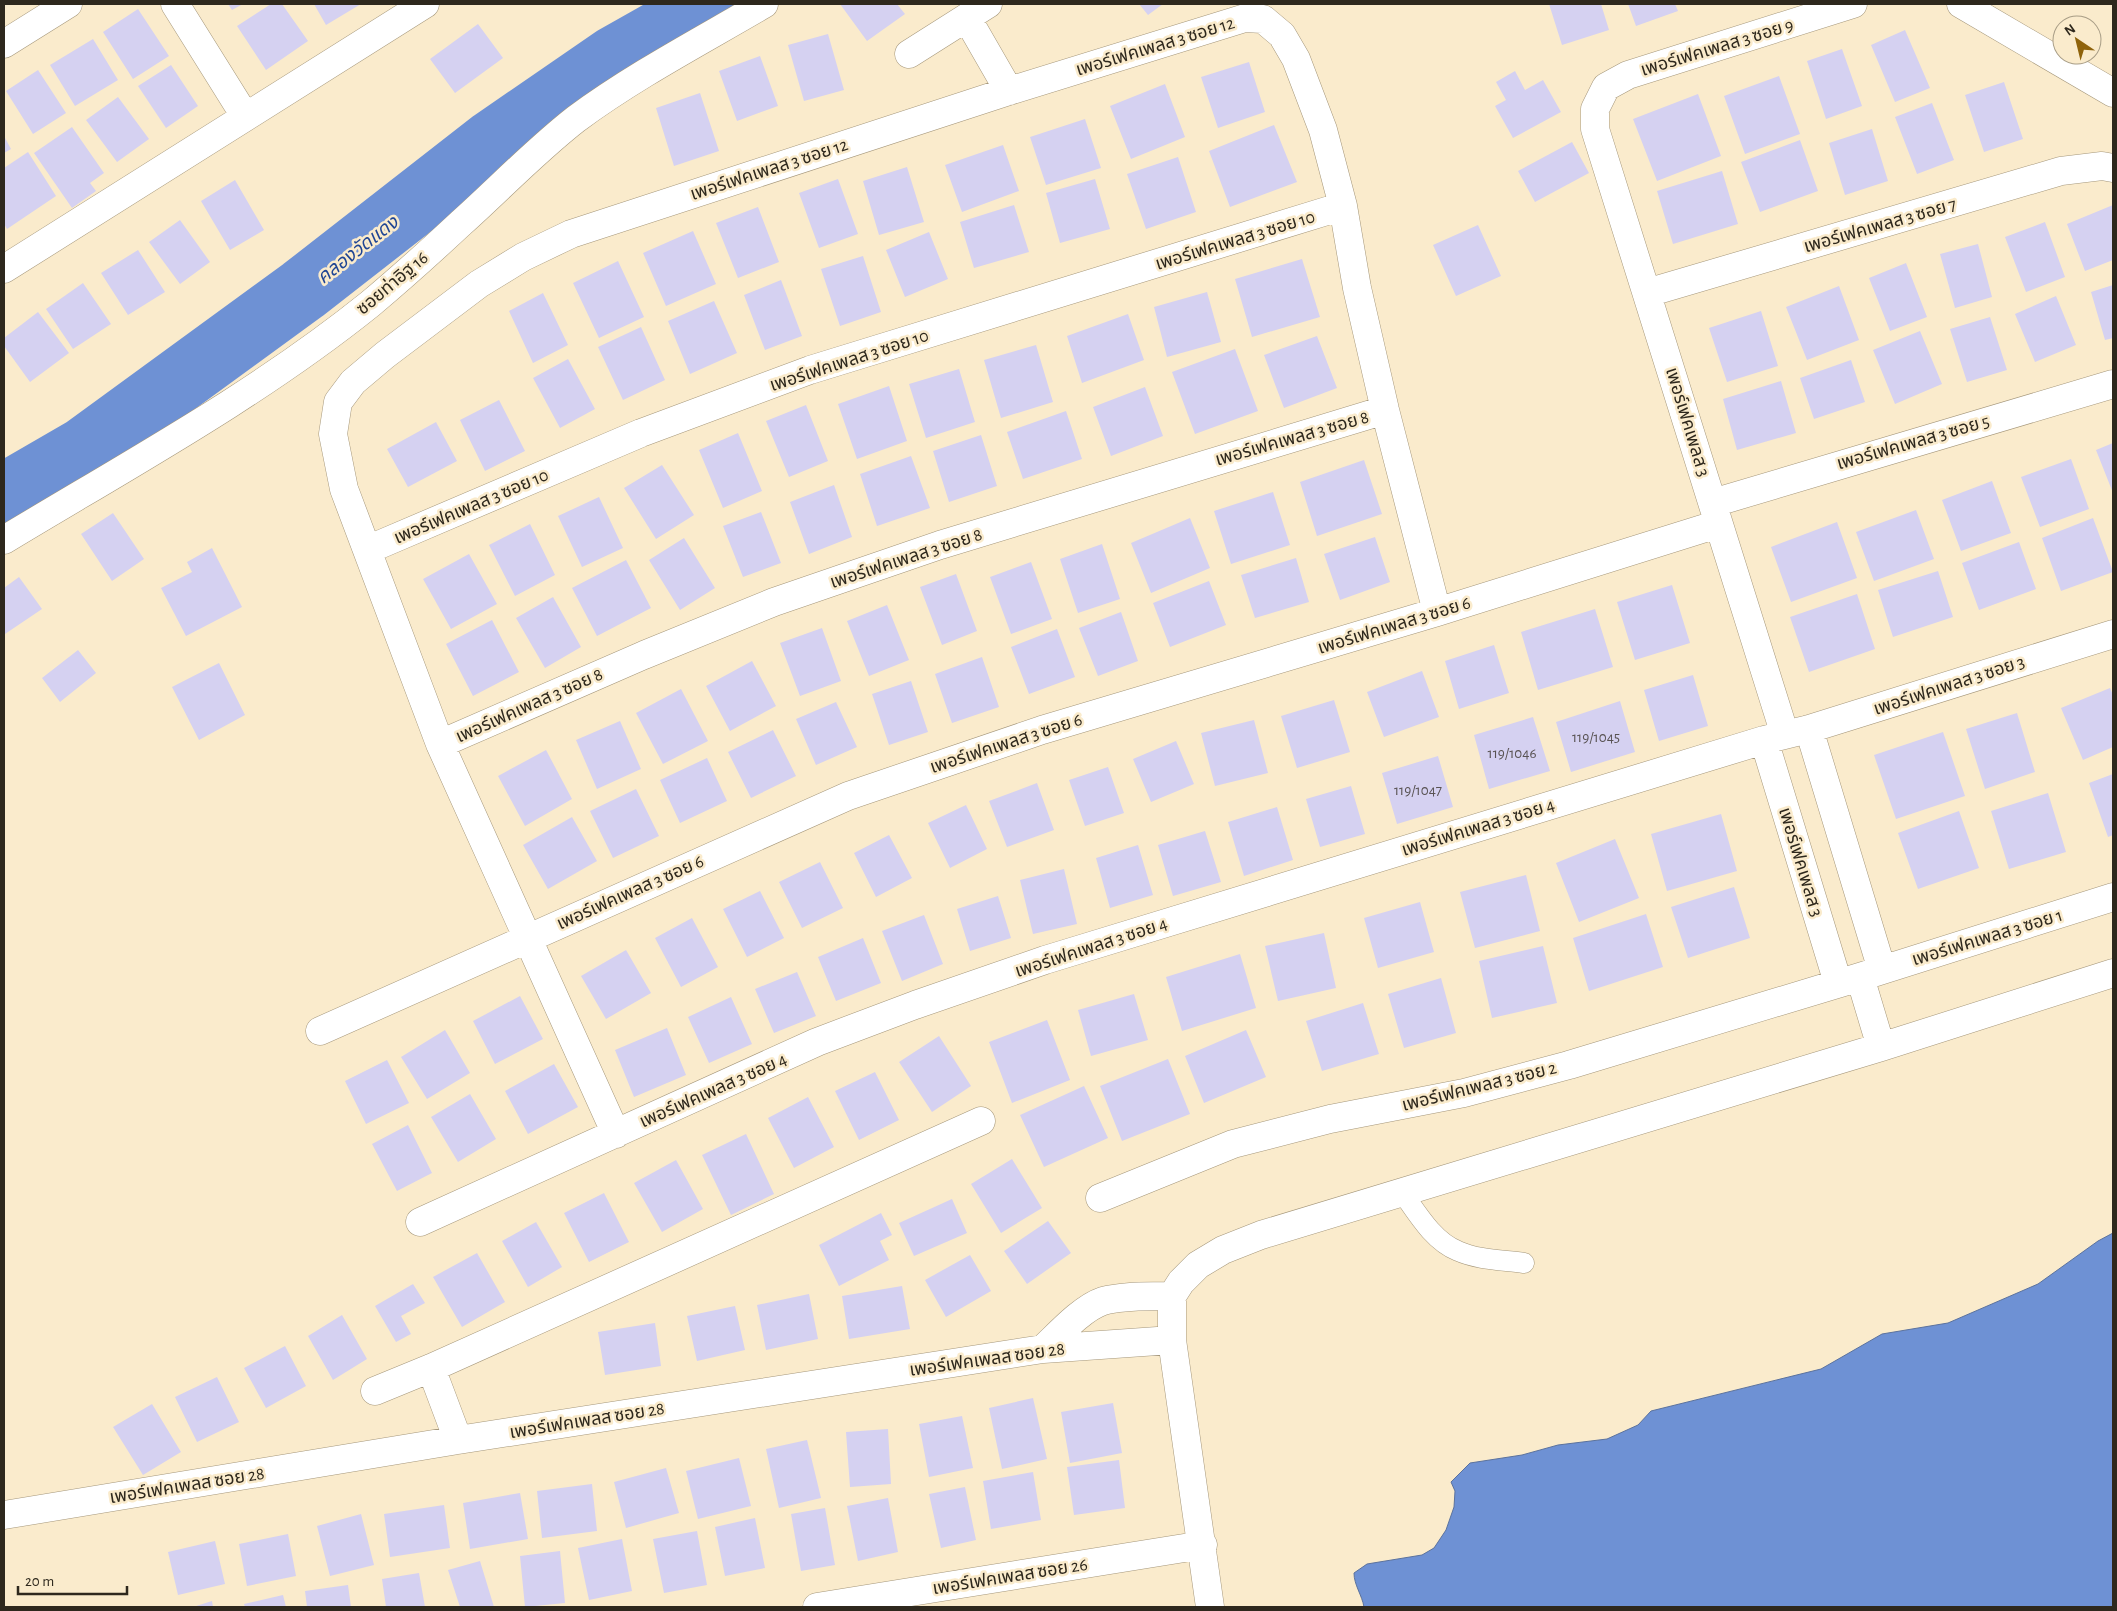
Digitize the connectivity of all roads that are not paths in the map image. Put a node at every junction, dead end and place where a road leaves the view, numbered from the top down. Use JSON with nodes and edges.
{"nodes":[{"id":1,"x":68,"y":4,"type":"edge"},
{"id":2,"x":175,"y":4,"type":"edge"},
{"id":3,"x":425,"y":4,"type":"edge"},
{"id":4,"x":764,"y":4,"type":"edge"},
{"id":5,"x":1854,"y":4,"type":"edge"},
{"id":6,"x":1961,"y":4,"type":"edge"},
{"id":7,"x":977,"y":11,"type":"edge"},
{"id":8,"x":4,"y":44,"type":"edge"},
{"id":9,"x":909,"y":54,"type":"dead end"},
{"id":10,"x":1009,"y":91,"type":"junction"},
{"id":11,"x":2113,"y":93,"type":"edge"},
{"id":12,"x":1595,"y":109,"type":"joint"},
{"id":13,"x":245,"y":116,"type":"junction"},
{"id":14,"x":2113,"y":168,"type":"edge"},
{"id":15,"x":1343,"y":206,"type":"junction"},
{"id":16,"x":4,"y":269,"type":"edge"},
{"id":17,"x":1647,"y":293,"type":"junction"},
{"id":18,"x":2113,"y":384,"type":"edge"},
{"id":19,"x":1385,"y":410,"type":"junction"},
{"id":20,"x":1716,"y":513,"type":"junction"},
{"id":21,"x":4,"y":540,"type":"edge"},
{"id":22,"x":367,"y":550,"type":"junction"},
{"id":23,"x":1437,"y":612,"type":"junction"},
{"id":24,"x":2113,"y":634,"type":"edge"},
{"id":25,"x":1786,"y":735,"type":"junction"},
{"id":26,"x":440,"y":744,"type":"junction"},
{"id":27,"x":2113,"y":897,"type":"edge"},
{"id":28,"x":526,"y":938,"type":"junction"},
{"id":29,"x":2113,"y":973,"type":"edge"},
{"id":30,"x":1860,"y":977,"type":"junction"},
{"id":31,"x":320,"y":1031,"type":"dead end"},
{"id":32,"x":1881,"y":1047,"type":"junction"},
{"id":33,"x":981,"y":1121,"type":"dead end"},
{"id":34,"x":616,"y":1134,"type":"junction"},
{"id":35,"x":1402,"y":1192,"type":"junction"},
{"id":36,"x":1100,"y":1198,"type":"dead end"},
{"id":37,"x":420,"y":1222,"type":"dead end"},
{"id":38,"x":1524,"y":1263,"type":"dead end"},
{"id":39,"x":1172,"y":1296,"type":"junction"},
{"id":40,"x":1172,"y":1340,"type":"junction"},
{"id":41,"x":1043,"y":1349,"type":"junction"},
{"id":42,"x":431,"y":1368,"type":"junction"},
{"id":43,"x":375,"y":1391,"type":"dead end"},
{"id":44,"x":458,"y":1440,"type":"junction"},
{"id":45,"x":4,"y":1515,"type":"edge"},
{"id":46,"x":1203,"y":1545,"type":"junction"},
{"id":47,"x":816,"y":1607,"type":"edge"},
{"id":48,"x":1210,"y":1607,"type":"edge"}],
"edges":[{"from":1,"to":8,"type":"street"},
{"from":2,"to":13,"type":"street"},
{"from":3,"to":13,"type":"street"},
{"from":4,"to":21,"type":"street","name":"ซอยท่าอิฐ 16"},
{"from":5,"to":12,"type":"street","name":"เพอร์เฟคเพลส 3 ซอย 9"},
{"from":6,"to":11,"type":"street"},
{"from":7,"to":9,"type":"street"},
{"from":7,"to":10,"type":"street"},
{"from":10,"to":15,"type":"street","name":"เพอร์เฟคเพลส 3 ซอย 12"},
{"from":10,"to":22,"type":"street","name":"เพอร์เฟคเพลส 3 ซอย 12"},
{"from":12,"to":17,"type":"street","name":"เพอร์เฟคเพลส 3"},
{"from":13,"to":16,"type":"street"},
{"from":14,"to":17,"type":"street","name":"เพอร์เฟคเพลส 3 ซอย 7"},
{"from":15,"to":19,"type":"street"},
{"from":15,"to":22,"type":"street","name":"เพอร์เฟคเพลส 3 ซอย 10"},
{"from":17,"to":20,"type":"street","name":"เพอร์เฟคเพลส 3"},
{"from":18,"to":20,"type":"street","name":"เพอร์เฟคเพลส 3 ซอย 5"},
{"from":19,"to":23,"type":"street"},
{"from":19,"to":26,"type":"street","name":"เพอร์เฟคเพลส 3 ซอย 8"},
{"from":20,"to":23,"type":"street","name":"เพอร์เฟคเพลส 3 ซอย 6"},
{"from":20,"to":25,"type":"street","name":"เพอร์เฟคเพลส 3"},
{"from":22,"to":26,"type":"street"},
{"from":23,"to":28,"type":"street","name":"เพอร์เฟคเพลส 3 ซอย 6"},
{"from":24,"to":25,"type":"street","name":"เพอร์เฟคเพลส 3 ซอย 3"},
{"from":25,"to":30,"type":"street","name":"เพอร์เฟคเพลส 3"},
{"from":25,"to":30,"type":"street","name":"เพอร์เฟคเพลส 3"},
{"from":25,"to":34,"type":"street","name":"เพอร์เฟคเพลส 3 ซอย 4"},
{"from":26,"to":28,"type":"street"},
{"from":27,"to":30,"type":"street","name":"เพอร์เฟคเพลส 3 ซอย 1"},
{"from":28,"to":31,"type":"street","name":"เพอร์เฟคเพลส 3 ซอย 6"},
{"from":28,"to":34,"type":"street"},
{"from":29,"to":32,"type":"street"},
{"from":30,"to":32,"type":"street","name":"เพอร์เฟคเพลส 3"},
{"from":30,"to":36,"type":"street","name":"เพอร์เฟคเพลส 3 ซอย 2"},
{"from":32,"to":35,"type":"street"},
{"from":33,"to":42,"type":"street"},
{"from":34,"to":37,"type":"street","name":"เพอร์เฟคเพลส 3 ซอย 4"},
{"from":35,"to":38,"type":"lane"},
{"from":35,"to":39,"type":"street"},
{"from":39,"to":40,"type":"street"},
{"from":39,"to":41,"type":"street"},
{"from":40,"to":41,"type":"street","name":"เพอร์เฟคเพลส ซอย 28"},
{"from":40,"to":46,"type":"street"},
{"from":41,"to":44,"type":"street","name":"เพอร์เฟคเพลส ซอย 28"},
{"from":42,"to":43,"type":"street"},
{"from":42,"to":44,"type":"street"},
{"from":44,"to":45,"type":"street","name":"เพอร์เฟคเพลส ซอย 28"},
{"from":46,"to":47,"type":"street","name":"เพอร์เฟคเพลส ซอย 26"},
{"from":46,"to":48,"type":"street"}]}
